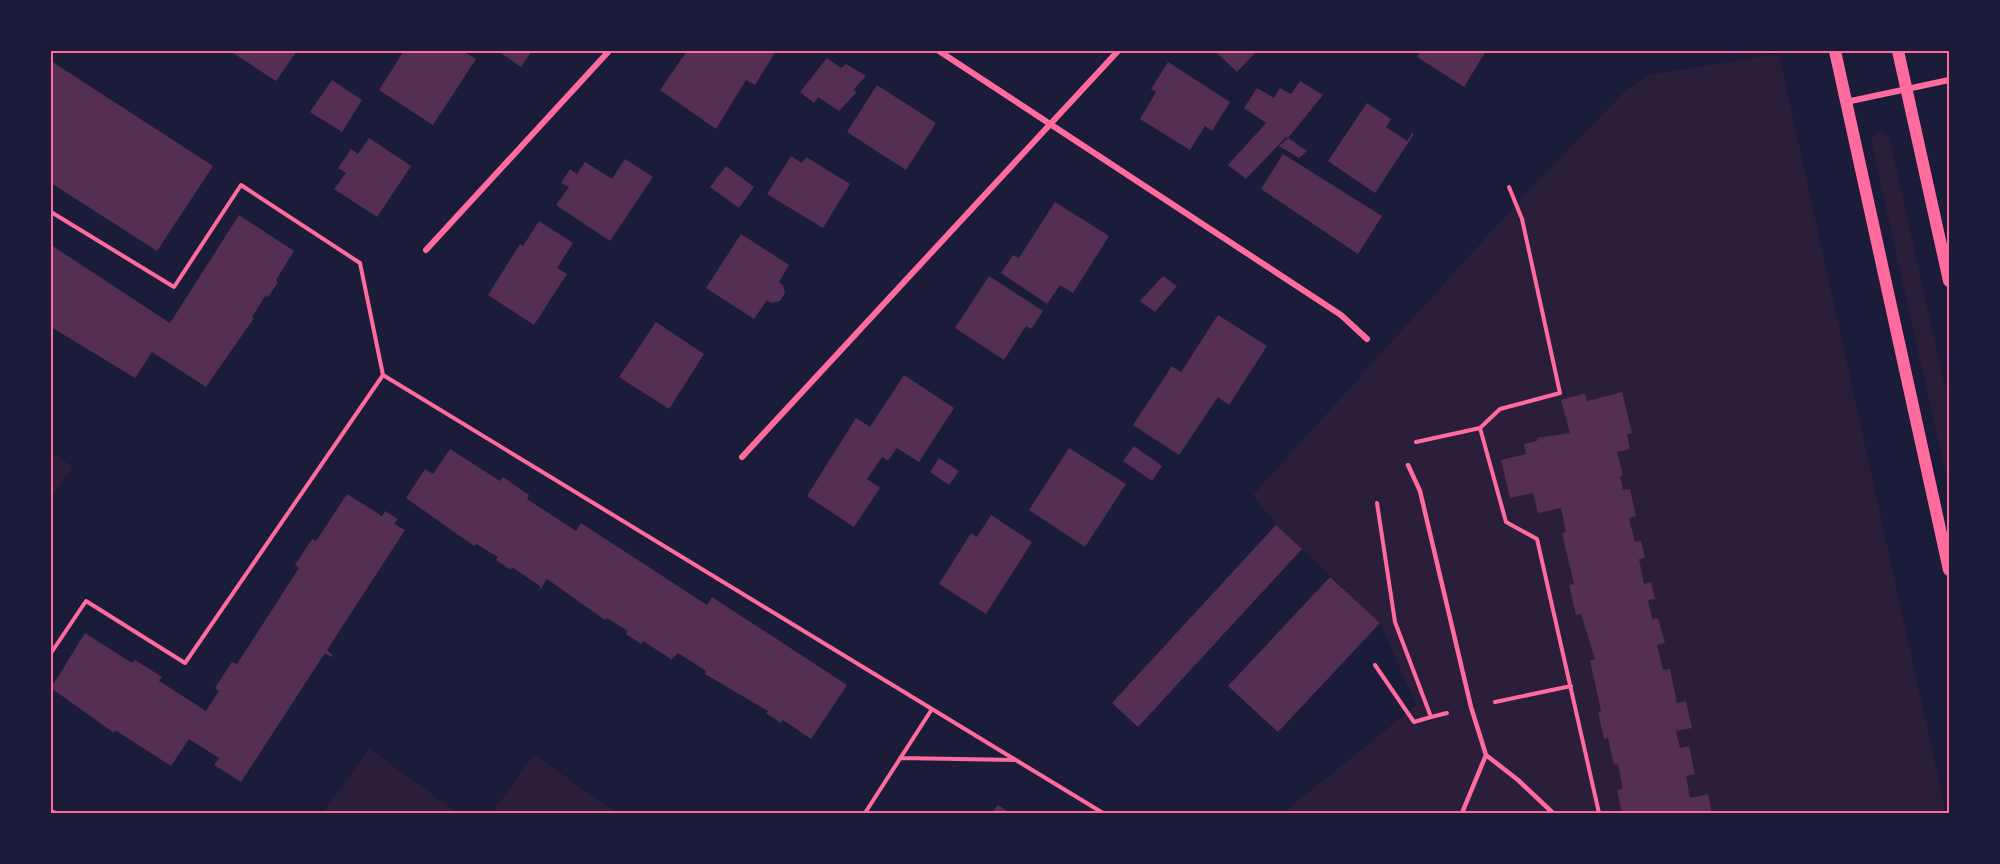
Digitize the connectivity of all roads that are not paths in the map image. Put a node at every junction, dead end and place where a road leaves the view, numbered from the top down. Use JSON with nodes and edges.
{"nodes":[{"id":1,"x":609,"y":51,"type":"edge"},
{"id":2,"x":939,"y":51,"type":"edge"},
{"id":3,"x":1118,"y":51,"type":"edge"},
{"id":4,"x":1834,"y":51,"type":"edge"},
{"id":5,"x":1898,"y":51,"type":"edge"},
{"id":6,"x":1949,"y":80,"type":"edge"},
{"id":7,"x":1906,"y":89,"type":"junction"},
{"id":8,"x":1846,"y":102,"type":"junction"},
{"id":9,"x":1048,"y":125,"type":"junction"},
{"id":10,"x":426,"y":250,"type":"dead end"},
{"id":11,"x":1949,"y":281,"type":"edge"},
{"id":12,"x":1367,"y":339,"type":"dead end"},
{"id":13,"x":742,"y":457,"type":"dead end"},
{"id":14,"x":1408,"y":465,"type":"dead end"},
{"id":15,"x":1949,"y":570,"type":"edge"},
{"id":16,"x":1486,"y":755,"type":"junction"},
{"id":17,"x":1462,"y":813,"type":"edge"},
{"id":18,"x":1553,"y":813,"type":"edge"}],
"edges":[{"from":1,"to":10,"type":"street"},
{"from":2,"to":9,"type":"street"},
{"from":3,"to":9,"type":"street"},
{"from":4,"to":8,"type":"main road"},
{"from":5,"to":7,"type":"main road"},
{"from":6,"to":7,"type":"street"},
{"from":7,"to":8,"type":"street"},
{"from":7,"to":11,"type":"main road"},
{"from":8,"to":15,"type":"main road"},
{"from":9,"to":12,"type":"street"},
{"from":9,"to":13,"type":"street"},
{"from":14,"to":16,"type":"lane"},
{"from":16,"to":17,"type":"lane"},
{"from":16,"to":18,"type":"lane"}]}
